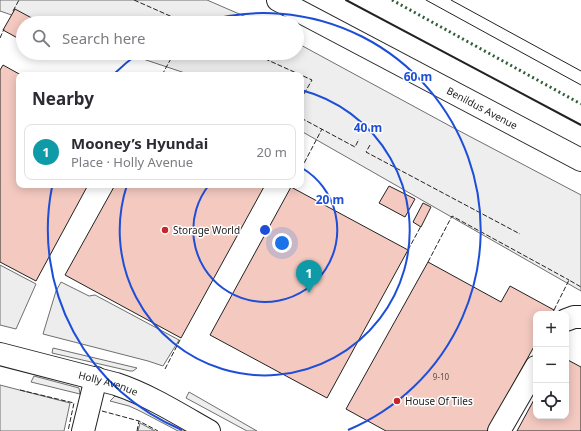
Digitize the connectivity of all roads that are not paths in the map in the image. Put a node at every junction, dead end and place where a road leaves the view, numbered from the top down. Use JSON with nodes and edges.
{"nodes":[{"id":1,"x":278,"y":0,"type":"edge"},
{"id":2,"x":581,"y":160,"type":"edge"},
{"id":3,"x":581,"y":317,"type":"edge"},
{"id":4,"x":569,"y":319,"type":"edge"},
{"id":5,"x":0,"y":354,"type":"edge"},
{"id":6,"x":533,"y":372,"type":"edge"},
{"id":7,"x":96,"y":378,"type":"junction"},
{"id":8,"x":83,"y":431,"type":"edge"},
{"id":9,"x":209,"y":431,"type":"edge"},
{"id":10,"x":499,"y":431,"type":"edge"}],
"edges":[{"from":1,"to":2,"type":"street","name":"Benildus Avenue"},
{"from":3,"to":4,"type":"street"},
{"from":5,"to":7,"type":"street","name":"Holly Avenue"},
{"from":6,"to":10,"type":"street"},
{"from":7,"to":8,"type":"street"},
{"from":7,"to":9,"type":"street","name":"Holly Avenue"}]}
